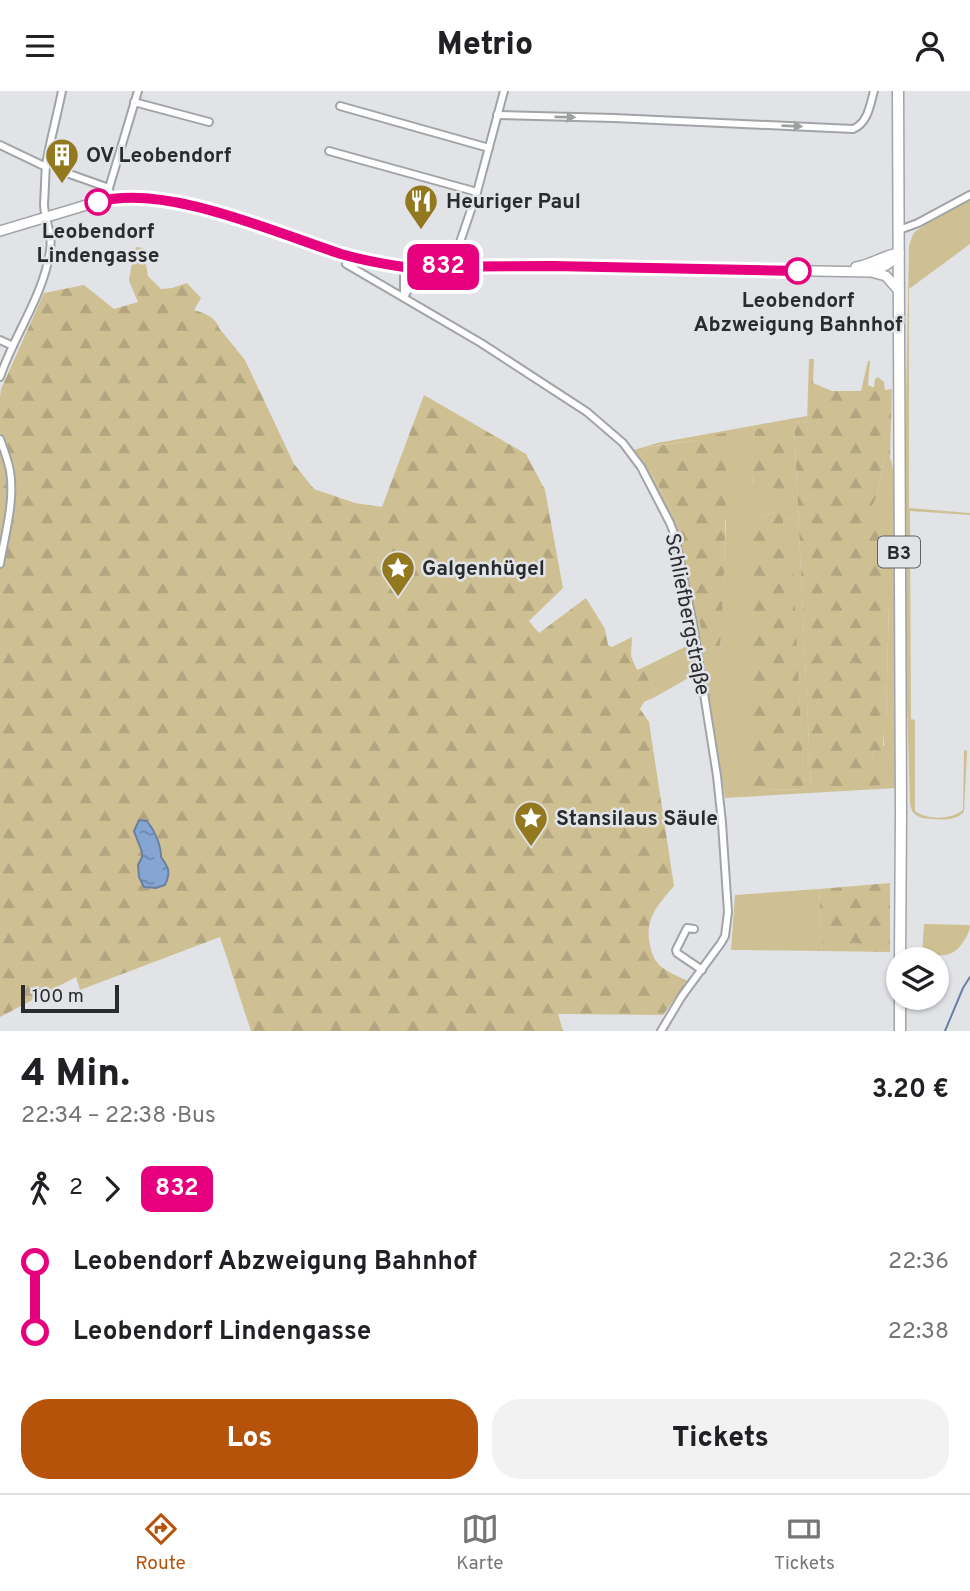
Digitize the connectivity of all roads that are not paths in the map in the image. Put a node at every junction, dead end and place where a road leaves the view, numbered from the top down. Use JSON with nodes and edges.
{"nodes":[{"id":1,"x":62,"y":91,"type":"edge"},
{"id":2,"x":138,"y":91,"type":"edge"},
{"id":3,"x":504,"y":91,"type":"edge"},
{"id":4,"x":874,"y":91,"type":"edge"},
{"id":5,"x":898,"y":91,"type":"edge"},
{"id":6,"x":135,"y":102,"type":"junction"},
{"id":7,"x":340,"y":106,"type":"dead end"},
{"id":8,"x":497,"y":115,"type":"junction"},
{"id":9,"x":209,"y":122,"type":"dead end"},
{"id":10,"x":0,"y":145,"type":"edge"},
{"id":11,"x":489,"y":148,"type":"junction"},
{"id":12,"x":328,"y":151,"type":"dead end"},
{"id":13,"x":46,"y":167,"type":"junction"},
{"id":14,"x":61,"y":171,"type":"dead end"},
{"id":15,"x":477,"y":192,"type":"junction"},
{"id":16,"x":109,"y":193,"type":"junction"},
{"id":17,"x":970,"y":195,"type":"edge"},
{"id":18,"x":46,"y":217,"type":"junction"},
{"id":19,"x":899,"y":230,"type":"junction"},
{"id":20,"x":0,"y":231,"type":"edge"},
{"id":21,"x":899,"y":253,"type":"junction"},
{"id":22,"x":346,"y":264,"type":"dead end"},
{"id":23,"x":417,"y":266,"type":"junction"},
{"id":24,"x":404,"y":267,"type":"junction"},
{"id":25,"x":457,"y":267,"type":"junction"},
{"id":26,"x":844,"y":271,"type":"junction"},
{"id":27,"x":871,"y":272,"type":"junction"},
{"id":28,"x":899,"y":291,"type":"junction"},
{"id":29,"x":404,"y":297,"type":"junction"},
{"id":30,"x":0,"y":340,"type":"edge"},
{"id":31,"x":13,"y":346,"type":"junction"},
{"id":32,"x":0,"y":377,"type":"edge"},
{"id":33,"x":0,"y":439,"type":"edge"},
{"id":34,"x":1,"y":550,"type":"edge"},
{"id":35,"x":0,"y":563,"type":"edge"},
{"id":36,"x":694,"y":929,"type":"dead end"},
{"id":37,"x":900,"y":947,"type":"edge"},
{"id":38,"x":702,"y":970,"type":"junction"},
{"id":39,"x":900,"y":1010,"type":"edge"},
{"id":40,"x":661,"y":1031,"type":"edge"},
{"id":41,"x":900,"y":1031,"type":"edge"}],
"edges":[{"from":1,"to":13,"type":"street"},
{"from":2,"to":6,"type":"street"},
{"from":3,"to":8,"type":"street"},
{"from":8,"to":4,"type":"street","one_way":true},
{"from":5,"to":19,"type":"main road","number":"B3"},
{"from":6,"to":9,"type":"street"},
{"from":6,"to":16,"type":"street"},
{"from":7,"to":11,"type":"street"},
{"from":8,"to":11,"type":"street"},
{"from":10,"to":13,"type":"street"},
{"from":11,"to":15,"type":"street"},
{"from":12,"to":15,"type":"street"},
{"from":13,"to":18,"type":"street"},
{"from":14,"to":16,"type":"street"},
{"from":15,"to":25,"type":"street"},
{"from":16,"to":18,"type":"street"},
{"from":16,"to":24,"type":"street"},
{"from":17,"to":19,"type":"street"},
{"from":18,"to":20,"type":"street"},
{"from":18,"to":31,"type":"street"},
{"from":19,"to":21,"type":"main road","number":"B3"},
{"from":21,"to":26,"type":"street"},
{"from":21,"to":27,"type":"street"},
{"from":21,"to":28,"type":"main road","number":"B3"},
{"from":22,"to":29,"type":"street","name":"Schliefbergstraße"},
{"from":23,"to":24,"type":"street"},
{"from":23,"to":25,"type":"street"},
{"from":23,"to":29,"type":"street"},
{"from":24,"to":29,"type":"street"},
{"from":25,"to":26,"type":"street"},
{"from":26,"to":27,"type":"street"},
{"from":27,"to":28,"type":"street"},
{"from":28,"to":37,"type":"main road","number":"B3"},
{"from":29,"to":38,"type":"street","name":"Schliefbergstraße"},
{"from":30,"to":31,"type":"street"},
{"from":31,"to":32,"type":"street"},
{"from":33,"to":34,"type":"street"},
{"from":34,"to":35,"type":"street"},
{"from":36,"to":38,"type":"street"},
{"from":38,"to":40,"type":"street","name":"Schliefbergstraße"},
{"from":39,"to":41,"type":"main road"}]}
